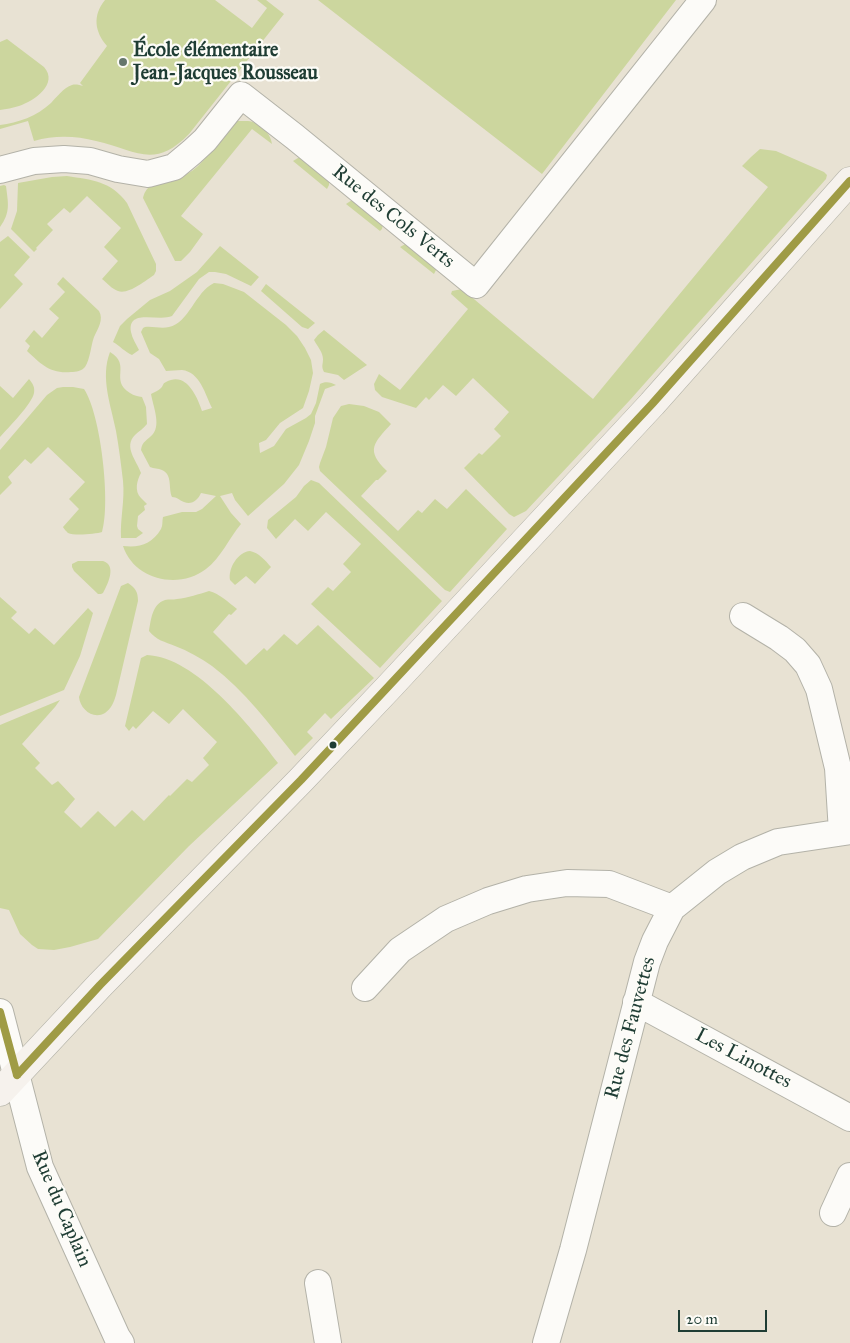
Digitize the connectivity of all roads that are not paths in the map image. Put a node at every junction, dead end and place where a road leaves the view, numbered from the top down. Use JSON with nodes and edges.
{"nodes":[{"id":1,"x":704,"y":0,"type":"edge"},
{"id":2,"x":0,"y":170,"type":"edge"},
{"id":3,"x":850,"y":181,"type":"edge"},
{"id":4,"x":743,"y":616,"type":"dead end"},
{"id":5,"x":846,"y":831,"type":"edge"},
{"id":6,"x":672,"y":908,"type":"junction"},
{"id":7,"x":365,"y":988,"type":"dead end"},
{"id":8,"x":636,"y":1002,"type":"junction"},
{"id":9,"x":0,"y":1012,"type":"edge"},
{"id":10,"x":8,"y":1083,"type":"edge"},
{"id":11,"x":850,"y":1118,"type":"edge"},
{"id":12,"x":850,"y":1176,"type":"edge"},
{"id":13,"x":833,"y":1214,"type":"dead end"},
{"id":14,"x":318,"y":1283,"type":"dead end"},
{"id":15,"x":122,"y":1343,"type":"edge"},
{"id":16,"x":328,"y":1343,"type":"edge"},
{"id":17,"x":546,"y":1343,"type":"edge"}],
"edges":[{"from":1,"to":2,"type":"street","name":"Rue des Cols Verts"},
{"from":3,"to":10,"type":"main road"},
{"from":4,"to":5,"type":"street"},
{"from":5,"to":6,"type":"street","name":"Rue des Fauvettes"},
{"from":6,"to":7,"type":"street"},
{"from":6,"to":8,"type":"street","name":"Rue des Fauvettes"},
{"from":8,"to":11,"type":"street","name":"Les Linottes"},
{"from":8,"to":17,"type":"street","name":"Rue des Fauvettes"},
{"from":9,"to":10,"type":"street","name":"Rue du Caplain"},
{"from":10,"to":15,"type":"street","name":"Rue du Caplain"},
{"from":12,"to":13,"type":"street"},
{"from":14,"to":16,"type":"street"}]}
